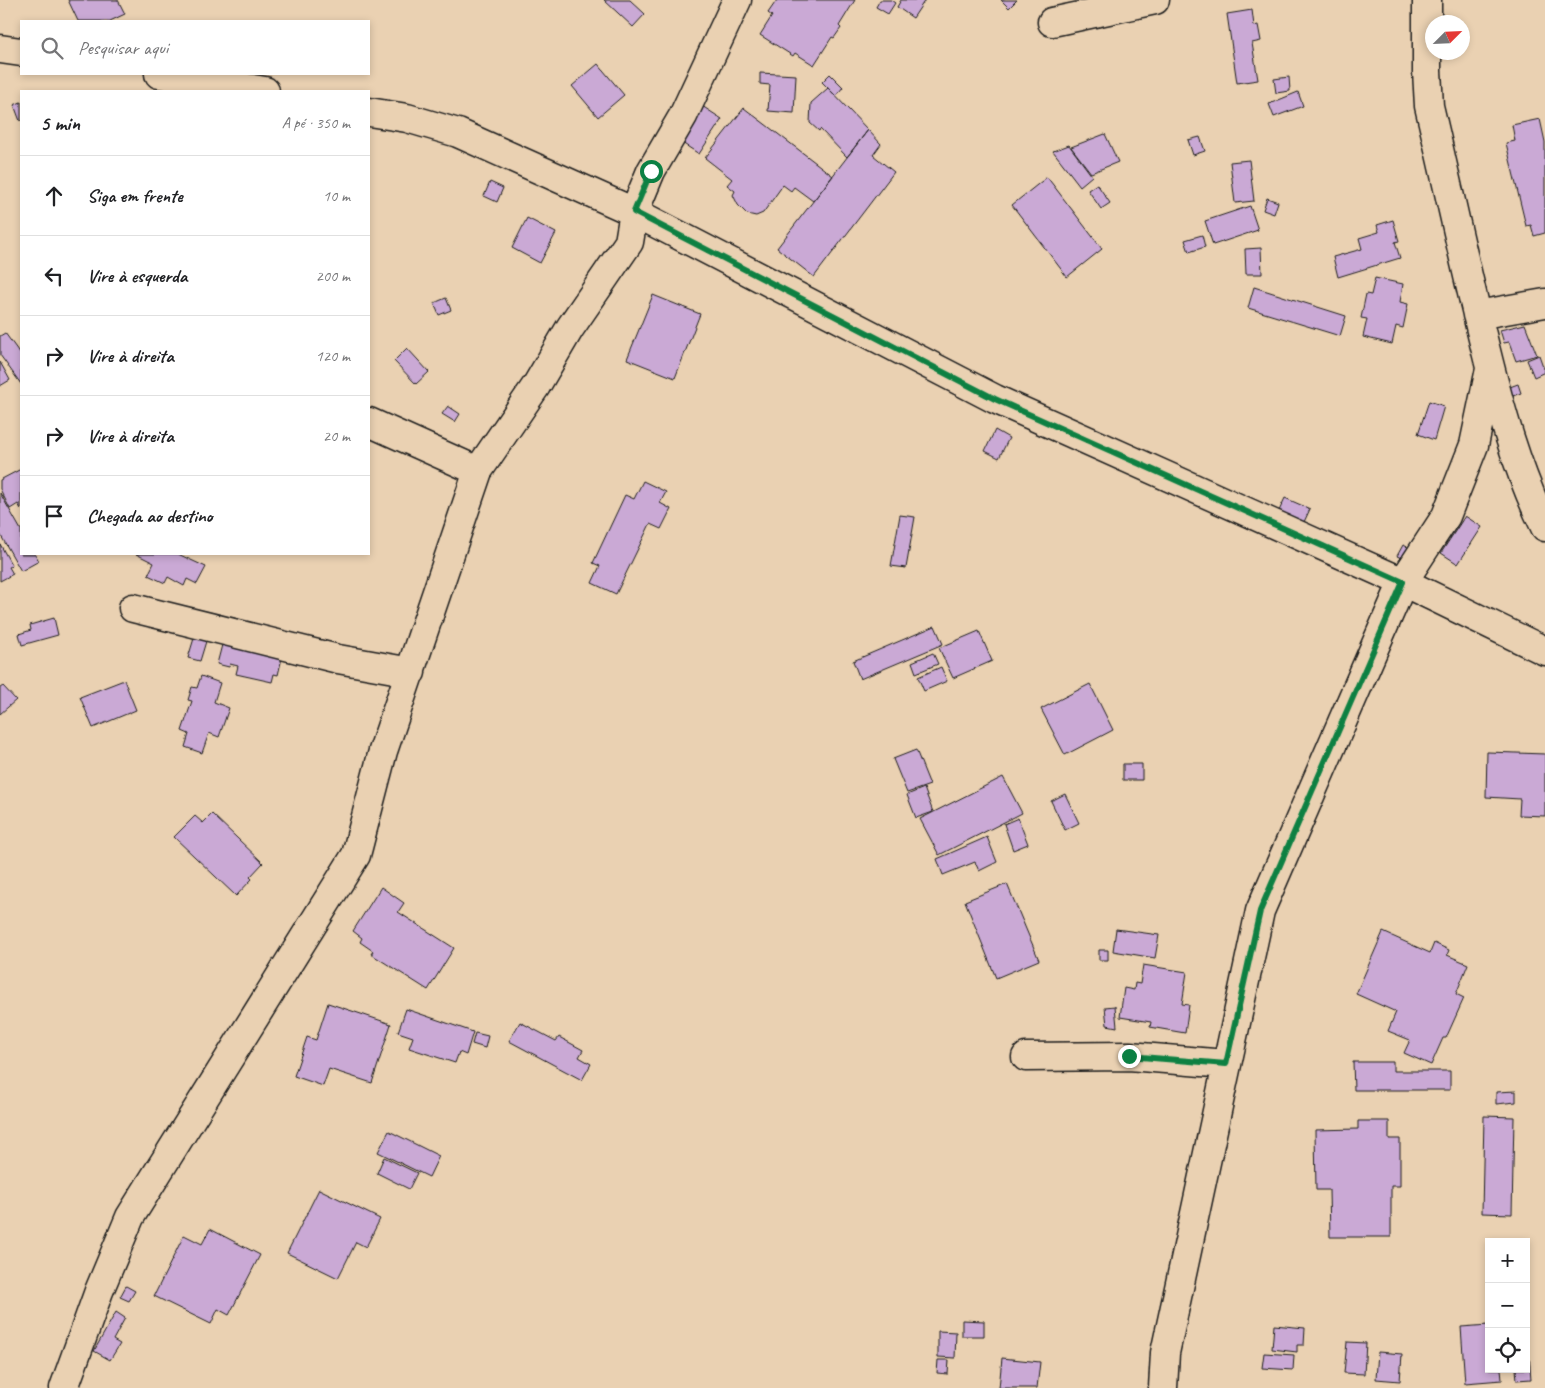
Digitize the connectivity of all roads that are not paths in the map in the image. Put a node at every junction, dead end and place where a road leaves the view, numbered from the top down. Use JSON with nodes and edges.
{"nodes":[{"id":1,"x":737,"y":0,"type":"edge"},
{"id":2,"x":1155,"y":0,"type":"edge"},
{"id":3,"x":1427,"y":0,"type":"edge"},
{"id":4,"x":1052,"y":22,"type":"dead end"},
{"id":5,"x":0,"y":49,"type":"edge"},
{"id":6,"x":20,"y":52,"type":"edge"},
{"id":7,"x":165,"y":75,"type":"edge"},
{"id":8,"x":259,"y":90,"type":"edge"},
{"id":9,"x":370,"y":112,"type":"edge"},
{"id":10,"x":634,"y":212,"type":"junction"},
{"id":11,"x":1545,"y":302,"type":"edge"},
{"id":12,"x":1477,"y":315,"type":"junction"},
{"id":13,"x":1490,"y":369,"type":"junction"},
{"id":14,"x":370,"y":422,"type":"edge"},
{"id":15,"x":478,"y":471,"type":"junction"},
{"id":16,"x":1545,"y":527,"type":"edge"},
{"id":17,"x":1403,"y":582,"type":"junction"},
{"id":18,"x":133,"y":608,"type":"dead end"},
{"id":19,"x":1545,"y":651,"type":"edge"},
{"id":20,"x":411,"y":672,"type":"junction"},
{"id":21,"x":1026,"y":1057,"type":"dead end"},
{"id":22,"x":1226,"y":1064,"type":"junction"},
{"id":23,"x":64,"y":1388,"type":"edge"},
{"id":24,"x":1163,"y":1388,"type":"edge"}],
"edges":[{"from":1,"to":10,"type":"street"},
{"from":2,"to":4,"type":"street"},
{"from":3,"to":12,"type":"street"},
{"from":5,"to":6,"type":"street"},
{"from":7,"to":8,"type":"street"},
{"from":9,"to":10,"type":"street"},
{"from":10,"to":15,"type":"street"},
{"from":10,"to":17,"type":"street"},
{"from":11,"to":12,"type":"street"},
{"from":12,"to":13,"type":"street"},
{"from":13,"to":16,"type":"street"},
{"from":13,"to":17,"type":"street"},
{"from":14,"to":15,"type":"street"},
{"from":15,"to":20,"type":"street"},
{"from":17,"to":19,"type":"street"},
{"from":17,"to":22,"type":"street"},
{"from":18,"to":20,"type":"street"},
{"from":20,"to":23,"type":"street"},
{"from":21,"to":22,"type":"street"},
{"from":22,"to":24,"type":"street"}]}
